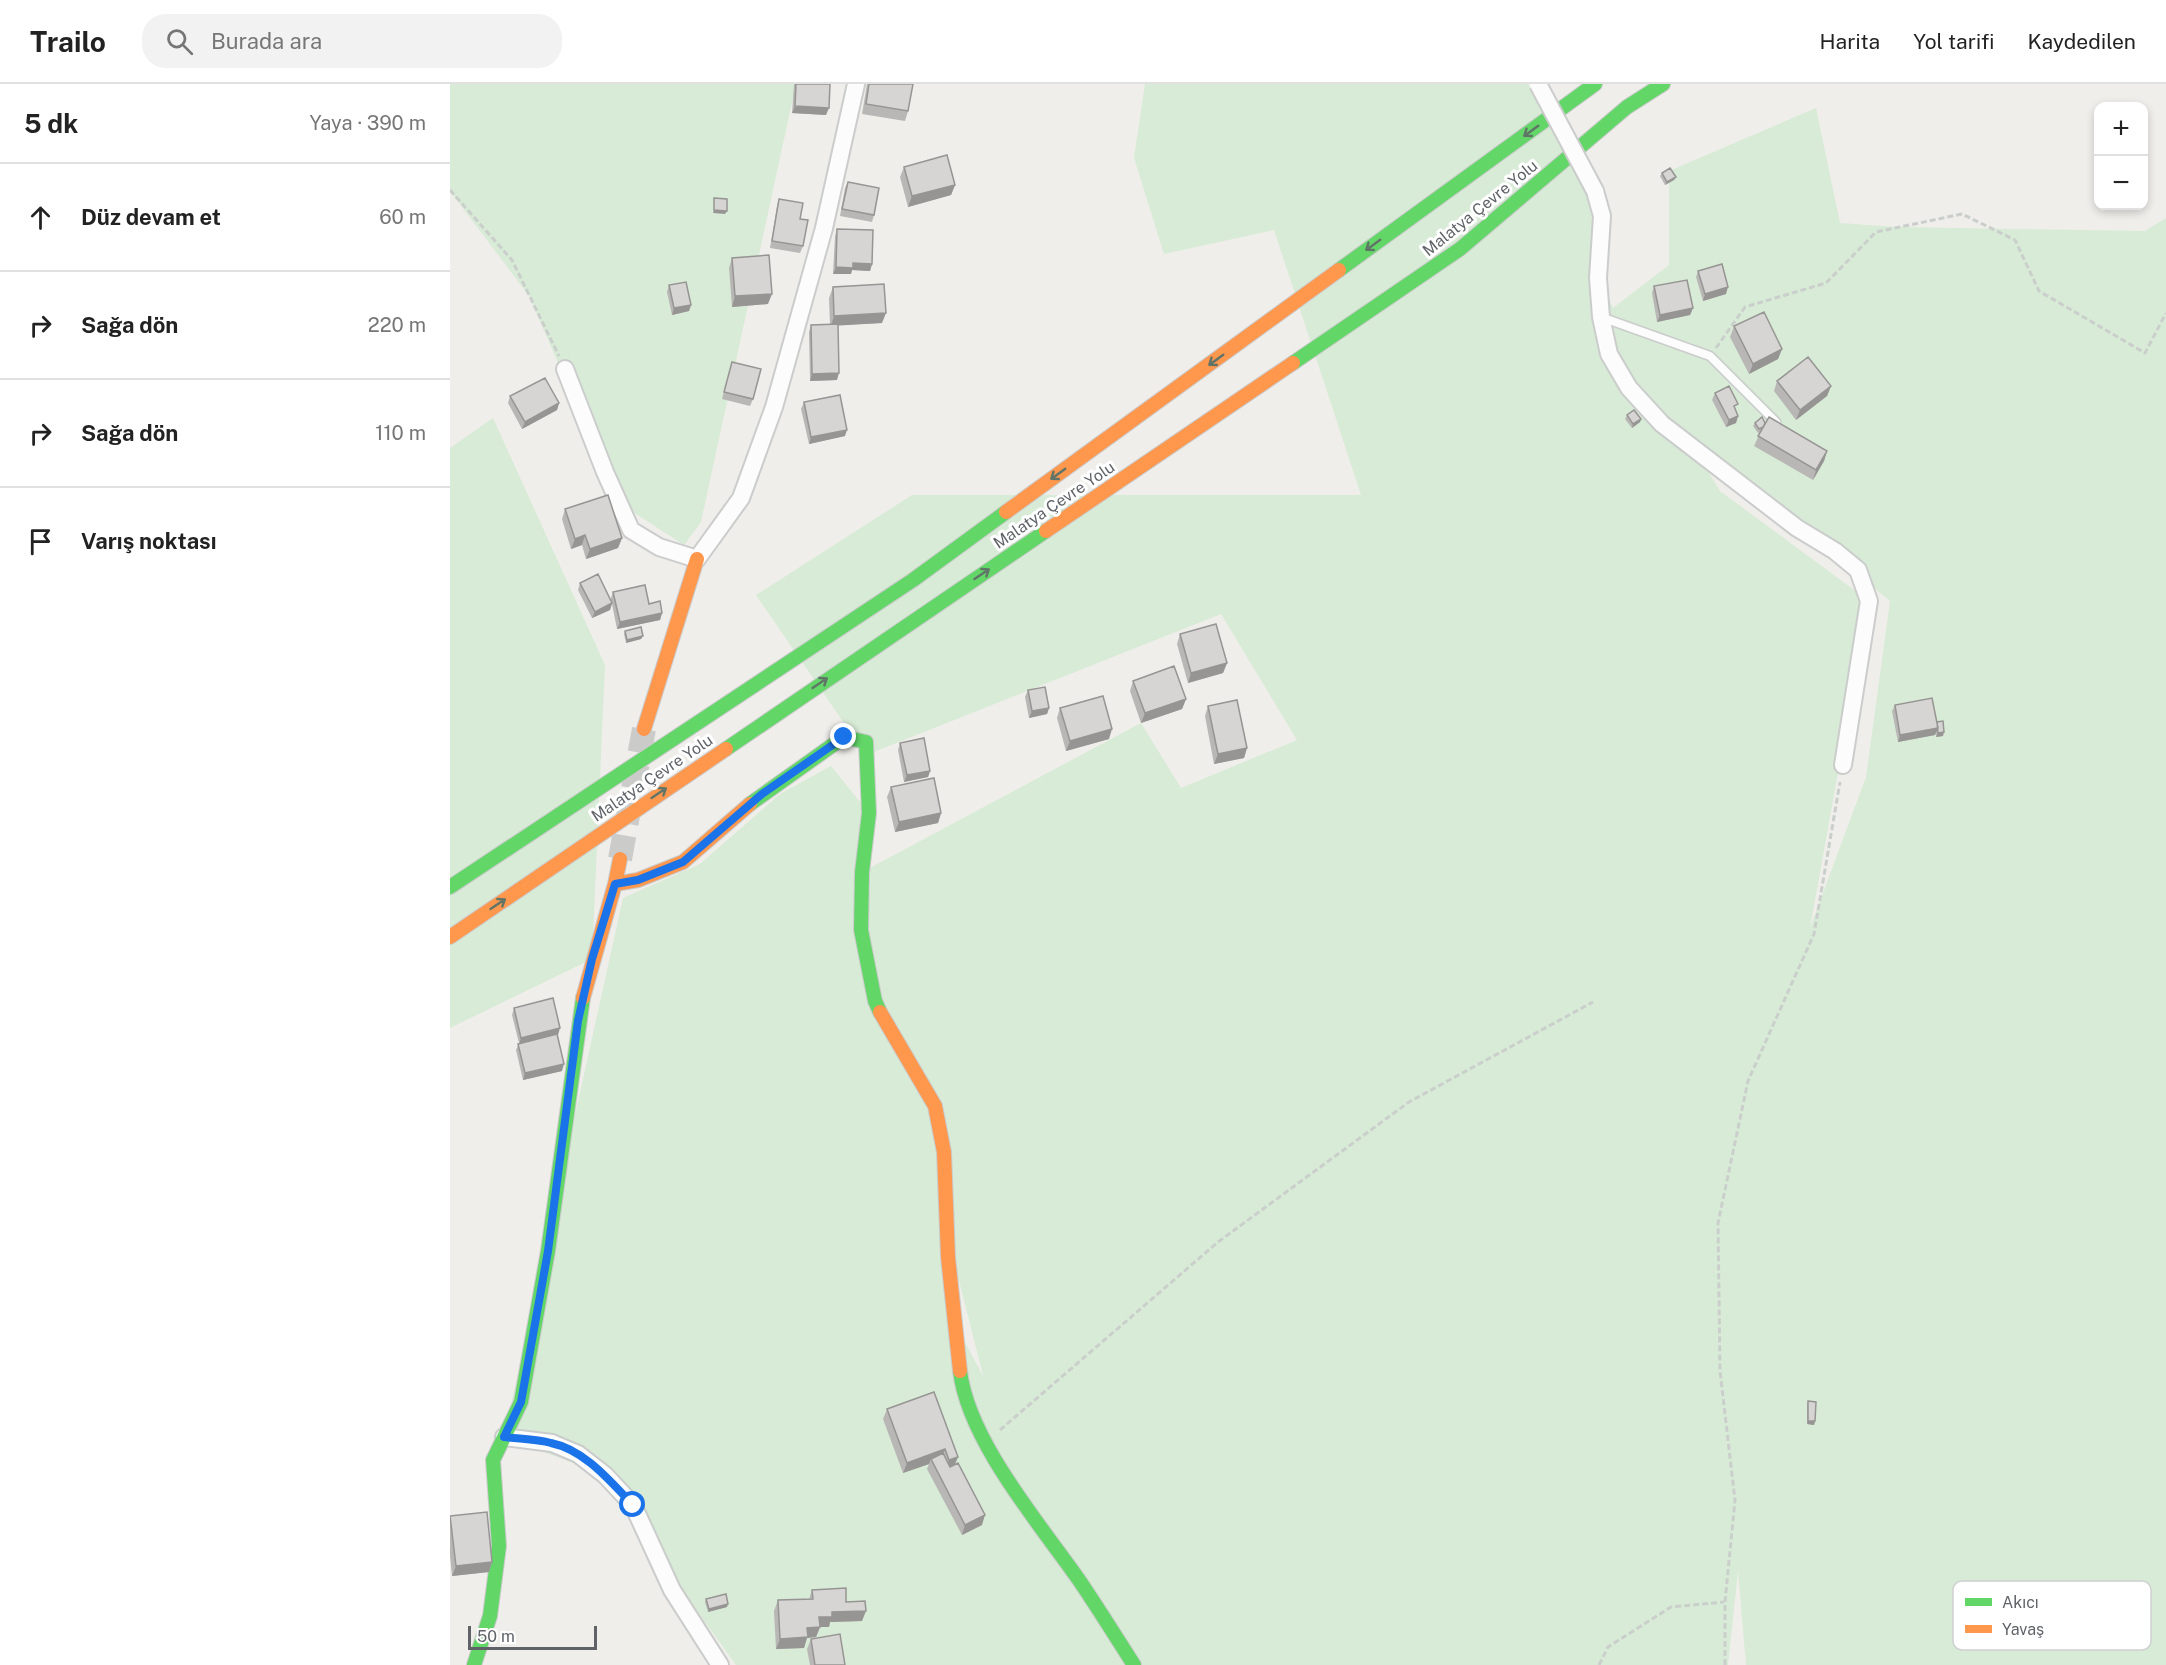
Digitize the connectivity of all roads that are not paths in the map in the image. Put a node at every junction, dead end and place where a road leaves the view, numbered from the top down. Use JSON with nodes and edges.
{"nodes":[{"id":1,"x":856,"y":84,"type":"edge"},
{"id":2,"x":1538,"y":84,"type":"edge"},
{"id":3,"x":1596,"y":84,"type":"edge"},
{"id":4,"x":1663,"y":84,"type":"edge"},
{"id":5,"x":1601,"y":317,"type":"junction"},
{"id":6,"x":565,"y":369,"type":"road end"},
{"id":7,"x":1776,"y":422,"type":"edge"},
{"id":8,"x":697,"y":559,"type":"junction"},
{"id":9,"x":644,"y":729,"type":"tunnel mouth"},
{"id":10,"x":1843,"y":765,"type":"road end"},
{"id":11,"x":620,"y":859,"type":"tunnel mouth"},
{"id":12,"x":615,"y":884,"type":"junction"},
{"id":13,"x":450,"y":886,"type":"edge"},
{"id":14,"x":450,"y":937,"type":"edge"},
{"id":15,"x":504,"y":1437,"type":"junction"},
{"id":16,"x":474,"y":1665,"type":"edge"},
{"id":17,"x":720,"y":1665,"type":"edge"},
{"id":18,"x":1134,"y":1665,"type":"edge"}],
"edges":[{"from":1,"to":8,"type":"street"},
{"from":2,"to":5,"type":"street","bridge":true},
{"from":3,"to":13,"type":"main road","name":"Malatya Çevre Yolu","one_way":true},
{"from":14,"to":4,"type":"main road","name":"Malatya Çevre Yolu","one_way":true},
{"from":5,"to":7,"type":"lane"},
{"from":5,"to":10,"type":"street"},
{"from":6,"to":8,"type":"street"},
{"from":8,"to":9,"type":"main road"},
{"from":11,"to":12,"type":"main road"},
{"from":12,"to":15,"type":"main road"},
{"from":12,"to":18,"type":"main road"},
{"from":15,"to":16,"type":"main road"},
{"from":15,"to":17,"type":"street"}]}
